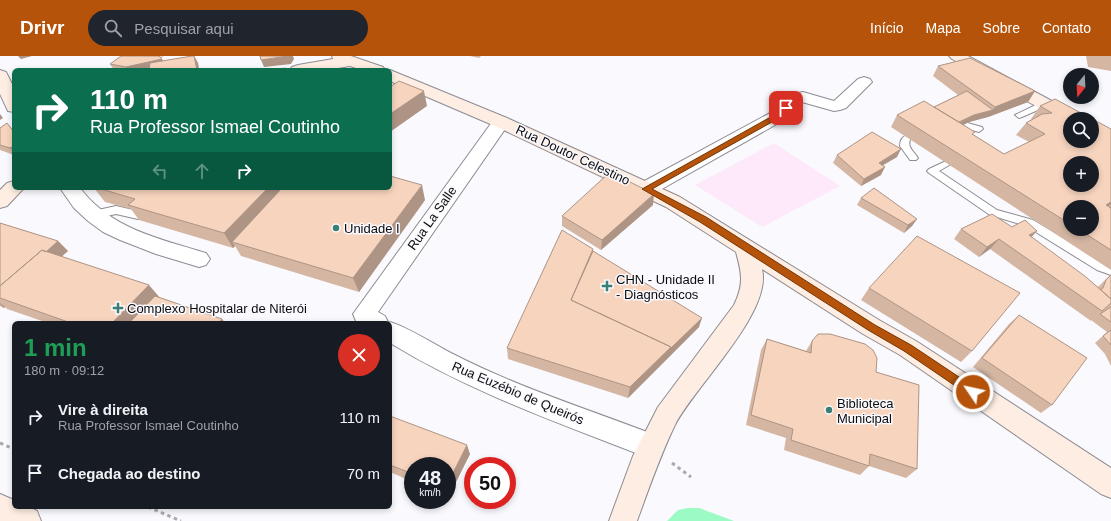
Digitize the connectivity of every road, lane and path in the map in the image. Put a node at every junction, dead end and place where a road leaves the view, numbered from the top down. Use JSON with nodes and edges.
{"nodes":[{"id":1,"x":336,"y":56,"type":"edge"},
{"id":2,"x":957,"y":56,"type":"edge"},
{"id":3,"x":355,"y":58,"type":"edge"},
{"id":4,"x":308,"y":68,"type":"edge"},
{"id":5,"x":373,"y":68,"type":"edge"},
{"id":6,"x":392,"y":76,"type":"edge"},
{"id":7,"x":2,"y":81,"type":"edge"},
{"id":8,"x":864,"y":82,"type":"dead end"},
{"id":9,"x":12,"y":103,"type":"edge"},
{"id":10,"x":1044,"y":104,"type":"junction"},
{"id":11,"x":1063,"y":114,"type":"edge"},
{"id":12,"x":1019,"y":115,"type":"dead end"},
{"id":13,"x":501,"y":122,"type":"junction"},
{"id":14,"x":964,"y":125,"type":"edge"},
{"id":15,"x":979,"y":129,"type":"dead end"},
{"id":16,"x":907,"y":138,"type":"edge"},
{"id":17,"x":913,"y":158,"type":"dead end"},
{"id":18,"x":946,"y":164,"type":"edge"},
{"id":19,"x":646,"y":189,"type":"junction"},
{"id":20,"x":12,"y":190,"type":"edge"},
{"id":21,"x":72,"y":190,"type":"edge"},
{"id":22,"x":0,"y":201,"type":"edge"},
{"id":23,"x":93,"y":215,"type":"junction"},
{"id":24,"x":138,"y":215,"type":"edge"},
{"id":25,"x":745,"y":247,"type":"junction"},
{"id":26,"x":199,"y":259,"type":"dead end"},
{"id":27,"x":1111,"y":272,"type":"edge"},
{"id":28,"x":371,"y":319,"type":"edge"},
{"id":29,"x":392,"y":332,"type":"edge"},
{"id":30,"x":0,"y":443,"type":"edge"},
{"id":31,"x":651,"y":446,"type":"junction"},
{"id":32,"x":12,"y":448,"type":"edge"},
{"id":33,"x":1111,"y":484,"type":"edge"},
{"id":34,"x":0,"y":508,"type":"edge"},
{"id":35,"x":153,"y":509,"type":"edge"},
{"id":36,"x":27,"y":521,"type":"edge"},
{"id":37,"x":180,"y":521,"type":"edge"},
{"id":38,"x":623,"y":521,"type":"edge"}],
"edges":[{"from":1,"to":3,"type":"main road"},
{"from":2,"to":10,"type":"main road"},
{"from":3,"to":4,"type":"main road"},
{"from":3,"to":5,"type":"main road"},
{"from":6,"to":13,"type":"main road","name":"Rua Doutor Celestino"},
{"from":7,"to":9,"type":"main road"},
{"from":8,"to":19,"type":"street"},
{"from":10,"to":11,"type":"main road"},
{"from":10,"to":12,"type":"lane"},
{"from":13,"to":19,"type":"main road","name":"Rua Doutor Celestino"},
{"from":13,"to":28,"type":"street","name":"Rua La Salle"},
{"from":14,"to":15,"type":"lane"},
{"from":16,"to":17,"type":"lane"},
{"from":18,"to":27,"type":"lane"},
{"from":19,"to":25,"type":"main road","name":"Rua Doutor Celestino"},
{"from":20,"to":22,"type":"main road"},
{"from":21,"to":23,"type":"street"},
{"from":23,"to":24,"type":"lane"},
{"from":23,"to":26,"type":"street"},
{"from":25,"to":31,"type":"main road"},
{"from":25,"to":33,"type":"main road","name":"Rua Doutor Celestino"},
{"from":29,"to":31,"type":"street","name":"Rua Euzébio de Queirós"},
{"from":30,"to":32,"type":"path"},
{"from":31,"to":38,"type":"main road"},
{"from":34,"to":36,"type":"main road"},
{"from":35,"to":37,"type":"path"}]}
